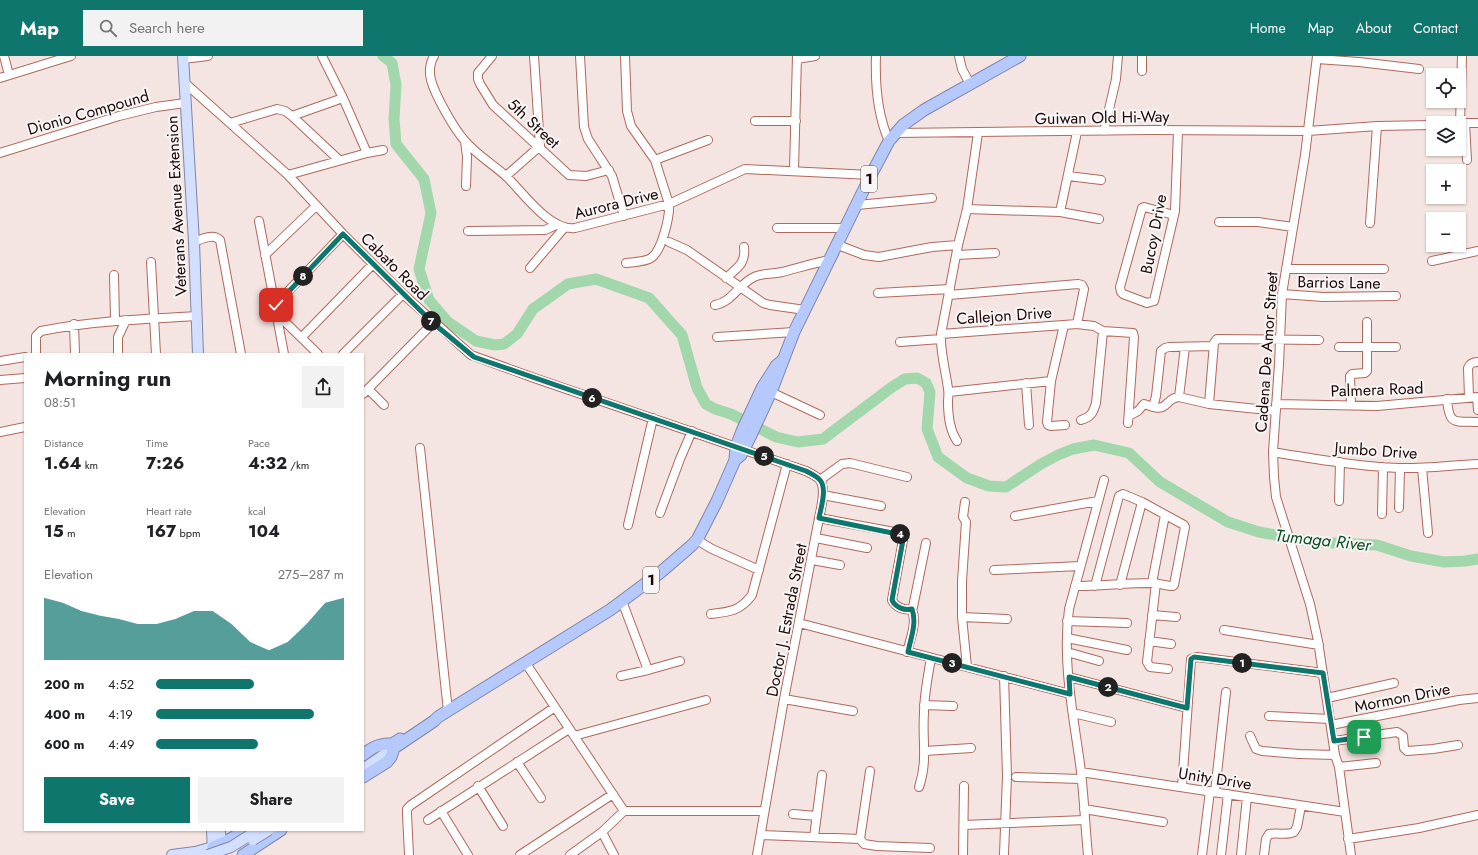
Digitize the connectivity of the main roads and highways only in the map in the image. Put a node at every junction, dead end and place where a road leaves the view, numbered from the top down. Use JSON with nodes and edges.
{"nodes":[{"id":1,"x":1020,"y":56,"type":"edge"},
{"id":2,"x":183,"y":58,"type":"edge"},
{"id":3,"x":198,"y":353,"type":"edge"},
{"id":4,"x":783,"y":360,"type":"junction"},
{"id":5,"x":758,"y":409,"type":"junction"},
{"id":6,"x":393,"y":746,"type":"junction"},
{"id":7,"x":364,"y":754,"type":"edge"},
{"id":8,"x":364,"y":761,"type":"edge"},
{"id":9,"x":364,"y":769,"type":"edge"},
{"id":10,"x":364,"y":776,"type":"edge"},
{"id":11,"x":212,"y":831,"type":"edge"},
{"id":12,"x":220,"y":831,"type":"edge"},
{"id":13,"x":256,"y":831,"type":"edge"},
{"id":14,"x":276,"y":831,"type":"edge"},
{"id":15,"x":244,"y":832,"type":"edge"},
{"id":16,"x":215,"y":851,"type":"edge"},
{"id":17,"x":247,"y":852,"type":"edge"},
{"id":18,"x":185,"y":854,"type":"edge"},
{"id":19,"x":172,"y":855,"type":"edge"},
{"id":20,"x":227,"y":855,"type":"edge"}],
"edges":[{"from":1,"to":4,"type":"highway","number":"1"},
{"from":2,"to":3,"type":"main road","name":"Veterans Avenue Extension"},
{"from":4,"to":5,"type":"highway","number":"1"},
{"from":4,"to":5,"type":"highway","number":"1"},
{"from":5,"to":6,"type":"highway","number":"1"},
{"from":6,"to":7,"type":"highway"},
{"from":6,"to":8,"type":"main road"},
{"from":6,"to":9,"type":"main road"},
{"from":6,"to":10,"type":"highway"},
{"from":11,"to":16,"type":"main road"},
{"from":12,"to":16,"type":"main road"},
{"from":13,"to":16,"type":"main road","bridge":true},
{"from":14,"to":17,"type":"highway"},
{"from":14,"to":20,"type":"main road","bridge":true},
{"from":15,"to":16,"type":"highway"},
{"from":15,"to":17,"type":"highway"},
{"from":16,"to":18,"type":"main road"},
{"from":18,"to":19,"type":"main road"}]}
